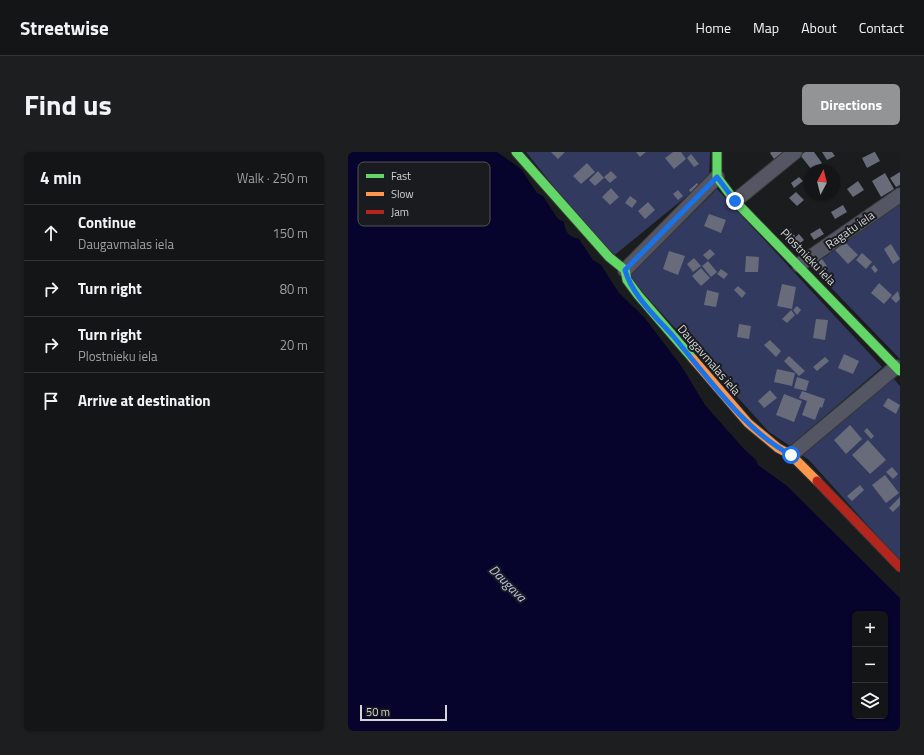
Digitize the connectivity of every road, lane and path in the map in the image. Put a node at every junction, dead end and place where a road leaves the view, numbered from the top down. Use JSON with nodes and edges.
{"nodes":[{"id":1,"x":516,"y":152,"type":"edge"},
{"id":2,"x":717,"y":152,"type":"edge"},
{"id":3,"x":795,"y":152,"type":"edge"},
{"id":4,"x":717,"y":177,"type":"junction"},
{"id":5,"x":900,"y":195,"type":"edge"},
{"id":6,"x":735,"y":201,"type":"junction"},
{"id":7,"x":799,"y":265,"type":"junction"},
{"id":8,"x":625,"y":270,"type":"junction"},
{"id":9,"x":898,"y":369,"type":"edge"},
{"id":10,"x":791,"y":455,"type":"junction"},
{"id":11,"x":900,"y":567,"type":"edge"}],
"edges":[{"from":1,"to":8,"type":"street","name":"Daugavmalas iela"},
{"from":2,"to":4,"type":"street"},
{"from":3,"to":6,"type":"street"},
{"from":4,"to":6,"type":"street","name":"Plostnieku iela"},
{"from":4,"to":8,"type":"street"},
{"from":5,"to":7,"type":"street","name":"Ragatu iela"},
{"from":6,"to":7,"type":"street","name":"Plostnieku iela"},
{"from":7,"to":9,"type":"street","name":"Plostnieku iela"},
{"from":8,"to":10,"type":"street","name":"Daugavmalas iela"},
{"from":9,"to":10,"type":"street"},
{"from":10,"to":11,"type":"street","name":"Daugavmalas iela"}]}
